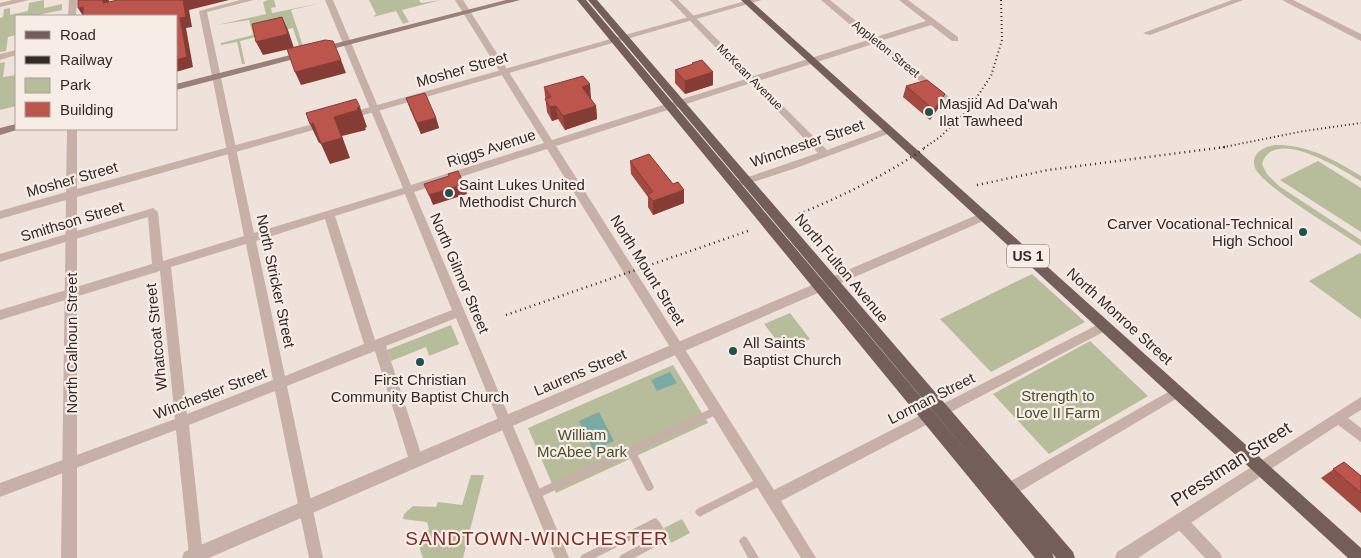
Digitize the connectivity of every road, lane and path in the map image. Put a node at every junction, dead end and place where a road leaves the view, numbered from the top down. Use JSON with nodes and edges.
{"nodes":[{"id":1,"x":25,"y":0,"type":"edge"},
{"id":2,"x":73,"y":0,"type":"edge"},
{"id":3,"x":250,"y":0,"type":"edge"},
{"id":4,"x":329,"y":0,"type":"edge"},
{"id":5,"x":459,"y":0,"type":"edge"},
{"id":6,"x":516,"y":0,"type":"edge"},
{"id":7,"x":581,"y":0,"type":"edge"},
{"id":8,"x":592,"y":0,"type":"edge"},
{"id":9,"x":674,"y":0,"type":"edge"},
{"id":10,"x":758,"y":0,"type":"edge"},
{"id":11,"x":825,"y":0,"type":"edge"},
{"id":12,"x":903,"y":0,"type":"edge"},
{"id":13,"x":1238,"y":0,"type":"edge"},
{"id":14,"x":1286,"y":0,"type":"edge"},
{"id":15,"x":747,"y":1,"type":"edge"},
{"id":16,"x":0,"y":5,"type":"edge"},
{"id":17,"x":466,"y":13,"type":"junction"},
{"id":18,"x":72,"y":15,"type":"edge"},
{"id":19,"x":692,"y":19,"type":"junction"},
{"id":20,"x":932,"y":22,"type":"junction"},
{"id":21,"x":1147,"y":33,"type":"dead end"},
{"id":22,"x":1361,"y":38,"type":"edge"},
{"id":23,"x":955,"y":39,"type":"dead end"},
{"id":24,"x":620,"y":40,"type":"junction"},
{"id":25,"x":874,"y":40,"type":"junction"},
{"id":26,"x":347,"y":43,"type":"junction"},
{"id":27,"x":15,"y":53,"type":"edge"},
{"id":28,"x":0,"y":57,"type":"edge"},
{"id":29,"x":811,"y":61,"type":"junction"},
{"id":30,"x":504,"y":72,"type":"junction"},
{"id":31,"x":216,"y":76,"type":"junction"},
{"id":32,"x":752,"y":80,"type":"junction"},
{"id":33,"x":178,"y":86,"type":"edge"},
{"id":34,"x":946,"y":99,"type":"edge"},
{"id":35,"x":675,"y":105,"type":"junction"},
{"id":36,"x":375,"y":109,"type":"junction"},
{"id":37,"x":15,"y":127,"type":"edge"},
{"id":38,"x":72,"y":130,"type":"edge"},
{"id":39,"x":890,"y":130,"type":"junction"},
{"id":40,"x":0,"y":132,"type":"edge"},
{"id":41,"x":549,"y":145,"type":"junction"},
{"id":42,"x":232,"y":150,"type":"junction"},
{"id":43,"x":825,"y":154,"type":"junction"},
{"id":44,"x":741,"y":183,"type":"junction"},
{"id":45,"x":408,"y":190,"type":"junction"},
{"id":46,"x":71,"y":195,"type":"junction"},
{"id":47,"x":153,"y":212,"type":"joint"},
{"id":48,"x":329,"y":214,"type":"junction"},
{"id":49,"x":0,"y":215,"type":"edge"},
{"id":50,"x":984,"y":216,"type":"junction"},
{"id":51,"x":71,"y":237,"type":"junction"},
{"id":52,"x":250,"y":238,"type":"junction"},
{"id":53,"x":0,"y":258,"type":"edge"},
{"id":54,"x":162,"y":266,"type":"junction"},
{"id":55,"x":826,"y":284,"type":"junction"},
{"id":56,"x":71,"y":294,"type":"junction"},
{"id":57,"x":459,"y":312,"type":"junction"},
{"id":58,"x":0,"y":315,"type":"edge"},
{"id":59,"x":1105,"y":326,"type":"junction"},
{"id":60,"x":375,"y":346,"type":"junction"},
{"id":61,"x":678,"y":348,"type":"junction"},
{"id":62,"x":280,"y":383,"type":"junction"},
{"id":63,"x":1177,"y":392,"type":"junction"},
{"id":64,"x":1361,"y":403,"type":"edge"},
{"id":65,"x":717,"y":410,"type":"junction"},
{"id":66,"x":941,"y":410,"type":"junction"},
{"id":67,"x":929,"y":417,"type":"junction"},
{"id":68,"x":1338,"y":418,"type":"junction"},
{"id":69,"x":182,"y":422,"type":"junction"},
{"id":70,"x":505,"y":422,"type":"junction"},
{"id":71,"x":1361,"y":436,"type":"edge"},
{"id":72,"x":631,"y":450,"type":"junction"},
{"id":73,"x":416,"y":460,"type":"junction"},
{"id":74,"x":70,"y":465,"type":"junction"},
{"id":75,"x":1261,"y":468,"type":"junction"},
{"id":76,"x":761,"y":481,"type":"junction"},
{"id":77,"x":649,"y":487,"type":"dead end"},
{"id":78,"x":0,"y":490,"type":"edge"},
{"id":79,"x":1009,"y":490,"type":"junction"},
{"id":80,"x":535,"y":495,"type":"junction"},
{"id":81,"x":772,"y":498,"type":"junction"},
{"id":82,"x":306,"y":508,"type":"junction"},
{"id":83,"x":700,"y":512,"type":"dead end"},
{"id":84,"x":1180,"y":521,"type":"junction"},
{"id":85,"x":744,"y":540,"type":"dead end"},
{"id":86,"x":193,"y":557,"type":"edge"},
{"id":87,"x":69,"y":558,"type":"edge"},
{"id":88,"x":316,"y":558,"type":"edge"},
{"id":89,"x":562,"y":558,"type":"edge"},
{"id":90,"x":585,"y":558,"type":"edge"},
{"id":91,"x":624,"y":558,"type":"edge"},
{"id":92,"x":754,"y":558,"type":"edge"},
{"id":93,"x":809,"y":558,"type":"edge"},
{"id":94,"x":1046,"y":558,"type":"edge"},
{"id":95,"x":1067,"y":558,"type":"edge"},
{"id":96,"x":1123,"y":558,"type":"edge"},
{"id":97,"x":1215,"y":558,"type":"edge"},
{"id":98,"x":1360,"y":558,"type":"edge"}],
"edges":[{"from":1,"to":16,"type":"street"},
{"from":2,"to":18,"type":"street"},
{"from":3,"to":31,"type":"street","name":"North Stricker Street"},
{"from":4,"to":26,"type":"street","name":"North Gilmor Street"},
{"from":5,"to":17,"type":"street","name":"North Mount Street"},
{"from":6,"to":17,"type":"main road"},
{"from":7,"to":24,"type":"main road","name":"North Fulton Avenue"},
{"from":8,"to":24,"type":"main road","name":"North Fulton Avenue"},
{"from":9,"to":19,"type":"street","name":"McKean Avenue"},
{"from":10,"to":15,"type":"street","name":"Mosher Street"},
{"from":11,"to":25,"type":"street","name":"Appleton Street"},
{"from":12,"to":20,"type":"street"},
{"from":13,"to":21,"type":"street"},
{"from":14,"to":22,"type":"street"},
{"from":15,"to":19,"type":"street","name":"Mosher Street"},
{"from":15,"to":29,"type":"main road","name":"North Monroe Street","number":"US 1"},
{"from":17,"to":26,"type":"main road"},
{"from":17,"to":30,"type":"street","name":"North Mount Street"},
{"from":19,"to":24,"type":"street","name":"Mosher Street"},
{"from":19,"to":32,"type":"street","name":"McKean Avenue"},
{"from":20,"to":23,"type":"street"},
{"from":20,"to":25,"type":"street","name":"Riggs Avenue"},
{"from":24,"to":30,"type":"street","name":"Mosher Street"},
{"from":24,"to":35,"type":"main road","name":"North Fulton Avenue"},
{"from":25,"to":29,"type":"street","name":"Riggs Avenue"},
{"from":25,"to":34,"type":"street","name":"Appleton Street"},
{"from":26,"to":31,"type":"main road"},
{"from":26,"to":36,"type":"street","name":"North Gilmor Street"},
{"from":27,"to":28,"type":"street"},
{"from":29,"to":32,"type":"street","name":"Riggs Avenue"},
{"from":29,"to":39,"type":"main road","name":"North Monroe Street","number":"US 1"},
{"from":30,"to":36,"type":"street","name":"Mosher Street"},
{"from":30,"to":41,"type":"street","name":"North Mount Street"},
{"from":31,"to":33,"type":"main road"},
{"from":31,"to":42,"type":"street","name":"North Stricker Street"},
{"from":32,"to":35,"type":"street","name":"Riggs Avenue"},
{"from":32,"to":43,"type":"street","name":"McKean Avenue"},
{"from":35,"to":41,"type":"street","name":"Riggs Avenue"},
{"from":35,"to":44,"type":"main road","name":"North Fulton Avenue"},
{"from":36,"to":42,"type":"street","name":"Mosher Street"},
{"from":36,"to":45,"type":"street","name":"North Gilmor Street"},
{"from":37,"to":40,"type":"main road"},
{"from":38,"to":46,"type":"street","name":"North Calhoun Street"},
{"from":39,"to":43,"type":"street","name":"Winchester Street"},
{"from":39,"to":50,"type":"main road","name":"North Monroe Street","number":"US 1"},
{"from":41,"to":45,"type":"street","name":"Riggs Avenue"},
{"from":41,"to":61,"type":"street","name":"North Mount Street"},
{"from":42,"to":46,"type":"street","name":"Mosher Street"},
{"from":42,"to":52,"type":"street","name":"North Stricker Street"},
{"from":43,"to":44,"type":"street","name":"Winchester Street"},
{"from":44,"to":55,"type":"main road","name":"North Fulton Avenue"},
{"from":45,"to":48,"type":"street","name":"Riggs Avenue"},
{"from":45,"to":57,"type":"street","name":"North Gilmor Street"},
{"from":46,"to":49,"type":"street","name":"Mosher Street"},
{"from":46,"to":51,"type":"street","name":"North Calhoun Street"},
{"from":47,"to":51,"type":"street","name":"Smithson Street"},
{"from":47,"to":54,"type":"street","name":"Whatcoat Street"},
{"from":48,"to":52,"type":"street","name":"Riggs Avenue"},
{"from":48,"to":60,"type":"street"},
{"from":50,"to":55,"type":"street","name":"Laurens Street"},
{"from":50,"to":59,"type":"main road","name":"North Monroe Street","number":"US 1"},
{"from":51,"to":53,"type":"street","name":"Smithson Street"},
{"from":51,"to":56,"type":"street","name":"North Calhoun Street"},
{"from":52,"to":54,"type":"street","name":"Riggs Avenue"},
{"from":52,"to":62,"type":"street","name":"North Stricker Street"},
{"from":54,"to":56,"type":"street","name":"Riggs Avenue"},
{"from":54,"to":69,"type":"street","name":"Whatcoat Street"},
{"from":55,"to":61,"type":"street","name":"Laurens Street"},
{"from":55,"to":66,"type":"main road","name":"North Fulton Avenue"},
{"from":55,"to":67,"type":"main road","name":"North Fulton Avenue"},
{"from":56,"to":58,"type":"street","name":"Riggs Avenue"},
{"from":56,"to":74,"type":"street","name":"North Calhoun Street"},
{"from":57,"to":60,"type":"street","name":"Winchester Street"},
{"from":57,"to":70,"type":"street","name":"North Gilmor Street"},
{"from":59,"to":63,"type":"main road","name":"North Monroe Street","number":"US 1"},
{"from":59,"to":66,"type":"street","name":"Lorman Street"},
{"from":60,"to":62,"type":"street","name":"Winchester Street"},
{"from":60,"to":73,"type":"street"},
{"from":61,"to":65,"type":"street","name":"North Mount Street"},
{"from":61,"to":70,"type":"street","name":"Laurens Street"},
{"from":62,"to":69,"type":"street","name":"Winchester Street"},
{"from":62,"to":82,"type":"street","name":"North Stricker Street"},
{"from":63,"to":75,"type":"main road","name":"North Monroe Street","number":"US 1"},
{"from":63,"to":79,"type":"street"},
{"from":64,"to":68,"type":"street","name":"Presstman Street"},
{"from":65,"to":72,"type":"street"},
{"from":65,"to":76,"type":"street","name":"North Mount Street"},
{"from":66,"to":67,"type":"street","name":"Lorman Street"},
{"from":66,"to":79,"type":"main road","name":"North Fulton Avenue"},
{"from":67,"to":81,"type":"street","name":"Lorman Street"},
{"from":67,"to":94,"type":"main road","name":"North Fulton Avenue"},
{"from":68,"to":71,"type":"street"},
{"from":68,"to":75,"type":"street","name":"Presstman Street"},
{"from":69,"to":74,"type":"street","name":"Winchester Street"},
{"from":69,"to":86,"type":"street","name":"Whatcoat Street"},
{"from":70,"to":73,"type":"street","name":"Laurens Street"},
{"from":70,"to":80,"type":"street","name":"North Gilmor Street"},
{"from":72,"to":77,"type":"street"},
{"from":72,"to":80,"type":"street"},
{"from":73,"to":82,"type":"street","name":"Laurens Street"},
{"from":74,"to":78,"type":"street","name":"Winchester Street"},
{"from":74,"to":87,"type":"street","name":"North Calhoun Street"},
{"from":75,"to":84,"type":"street","name":"Presstman Street"},
{"from":75,"to":98,"type":"main road","name":"North Monroe Street","number":"US 1"},
{"from":76,"to":81,"type":"street","name":"North Mount Street"},
{"from":76,"to":83,"type":"street"},
{"from":79,"to":95,"type":"main road","name":"North Fulton Avenue"},
{"from":80,"to":89,"type":"street","name":"North Gilmor Street"},
{"from":81,"to":93,"type":"street","name":"North Mount Street"},
{"from":82,"to":86,"type":"street","name":"Laurens Street"},
{"from":82,"to":88,"type":"street","name":"North Stricker Street"},
{"from":84,"to":96,"type":"street","name":"Presstman Street"},
{"from":84,"to":97,"type":"street"},
{"from":85,"to":92,"type":"street"},
{"from":90,"to":91,"type":"street"}]}
